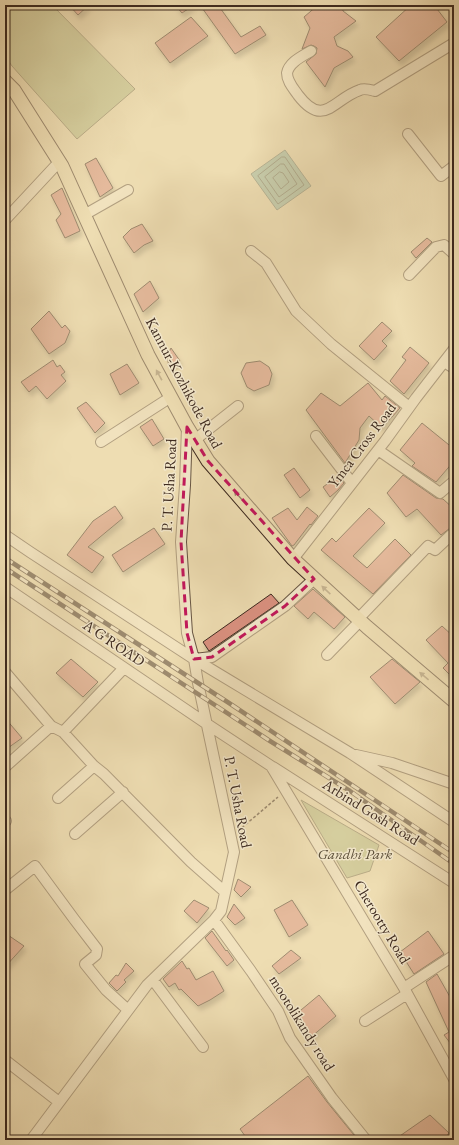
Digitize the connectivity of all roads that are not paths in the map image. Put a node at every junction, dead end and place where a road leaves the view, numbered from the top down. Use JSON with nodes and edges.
{"nodes":[{"id":1,"x":454,"y":43,"type":"edge"},
{"id":2,"x":311,"y":50,"type":"dead end"},
{"id":3,"x":5,"y":81,"type":"edge"},
{"id":4,"x":408,"y":134,"type":"dead end"},
{"id":5,"x":59,"y":162,"type":"junction"},
{"id":6,"x":454,"y":166,"type":"edge"},
{"id":7,"x":128,"y":190,"type":"dead end"},
{"id":8,"x":84,"y":215,"type":"junction"},
{"id":9,"x":5,"y":220,"type":"edge"},
{"id":10,"x":251,"y":250,"type":"dead end"},
{"id":11,"x":454,"y":254,"type":"edge"},
{"id":12,"x":409,"y":275,"type":"dead end"},
{"id":13,"x":454,"y":349,"type":"edge"},
{"id":14,"x":444,"y":362,"type":"junction"},
{"id":15,"x":454,"y":368,"type":"edge"},
{"id":16,"x":171,"y":397,"type":"junction"},
{"id":17,"x":238,"y":406,"type":"dead end"},
{"id":18,"x":409,"y":407,"type":"junction"},
{"id":19,"x":187,"y":427,"type":"junction"},
{"id":20,"x":316,"y":436,"type":"dead end"},
{"id":21,"x":196,"y":439,"type":"junction"},
{"id":22,"x":101,"y":442,"type":"dead end"},
{"id":23,"x":378,"y":450,"type":"junction"},
{"id":24,"x":454,"y":481,"type":"edge"},
{"id":25,"x":352,"y":483,"type":"junction"},
{"id":26,"x":5,"y":535,"type":"edge"},
{"id":27,"x":454,"y":538,"type":"edge"},
{"id":28,"x":293,"y":559,"type":"junction"},
{"id":29,"x":314,"y":579,"type":"junction"},
{"id":30,"x":5,"y":587,"type":"edge"},
{"id":31,"x":359,"y":620,"type":"junction"},
{"id":32,"x":327,"y":655,"type":"dead end"},
{"id":33,"x":194,"y":659,"type":"junction"},
{"id":34,"x":124,"y":668,"type":"junction"},
{"id":35,"x":5,"y":672,"type":"edge"},
{"id":36,"x":454,"y":701,"type":"edge"},
{"id":37,"x":207,"y":724,"type":"junction"},
{"id":38,"x":51,"y":726,"type":"junction"},
{"id":39,"x":63,"y":732,"type":"junction"},
{"id":40,"x":350,"y":753,"type":"junction"},
{"id":41,"x":94,"y":766,"type":"junction"},
{"id":42,"x":271,"y":766,"type":"junction"},
{"id":43,"x":5,"y":767,"type":"edge"},
{"id":44,"x":454,"y":784,"type":"edge"},
{"id":45,"x":122,"y":792,"type":"junction"},
{"id":46,"x":58,"y":798,"type":"dead end"},
{"id":47,"x":454,"y":822,"type":"edge"},
{"id":48,"x":75,"y":834,"type":"dead end"},
{"id":49,"x":454,"y":882,"type":"edge"},
{"id":50,"x":5,"y":890,"type":"edge"},
{"id":51,"x":225,"y":892,"type":"junction"},
{"id":52,"x":214,"y":920,"type":"junction"},
{"id":53,"x":453,"y":956,"type":"dead end"},
{"id":54,"x":153,"y":980,"type":"junction"},
{"id":55,"x":406,"y":991,"type":"junction"},
{"id":56,"x":128,"y":1010,"type":"junction"},
{"id":57,"x":365,"y":1020,"type":"dead end"},
{"id":58,"x":204,"y":1047,"type":"dead end"},
{"id":59,"x":5,"y":1060,"type":"edge"},
{"id":60,"x":454,"y":1079,"type":"edge"},
{"id":61,"x":59,"y":1102,"type":"junction"},
{"id":62,"x":454,"y":1137,"type":"edge"},
{"id":63,"x":31,"y":1140,"type":"edge"},
{"id":64,"x":366,"y":1140,"type":"edge"},
{"id":65,"x":450,"y":1140,"type":"edge"}],
"edges":[{"from":1,"to":2,"type":"street"},
{"from":3,"to":5,"type":"main road","name":"Kannur-Kozhikode Road"},
{"from":4,"to":6,"type":"street"},
{"from":5,"to":8,"type":"main road","name":"Kannur-Kozhikode Road"},
{"from":5,"to":9,"type":"street"},
{"from":7,"to":8,"type":"street"},
{"from":16,"to":8,"type":"main road","name":"Kannur-Kozhikode Road","one_way":true},
{"from":10,"to":18,"type":"street"},
{"from":11,"to":12,"type":"street"},
{"from":13,"to":14,"type":"street","name":"Ymca Cross Road"},
{"from":14,"to":15,"type":"street"},
{"from":14,"to":18,"type":"street","name":"Ymca Cross Road"},
{"from":16,"to":19,"type":"main road","name":"Kannur-Kozhikode Road"},
{"from":16,"to":22,"type":"street"},
{"from":17,"to":21,"type":"street"},
{"from":18,"to":23,"type":"street","name":"Ymca Cross Road"},
{"from":19,"to":21,"type":"main road","name":"Kannur-Kozhikode Road"},
{"from":19,"to":33,"type":"street","name":"P. T. Usha Road"},
{"from":20,"to":25,"type":"street"},
{"from":28,"to":21,"type":"main road","name":"Kannur-Kozhikode Road","one_way":true},
{"from":23,"to":24,"type":"street"},
{"from":23,"to":25,"type":"street","name":"Ymca Cross Road"},
{"from":25,"to":28,"type":"street","name":"Ymca Cross Road"},
{"from":26,"to":33,"type":"street"},
{"from":27,"to":31,"type":"street"},
{"from":28,"to":29,"type":"main road","name":"Kannur-Kozhikode Road"},
{"from":31,"to":29,"type":"main road","name":"Kannur-Kozhikode Road","one_way":true},
{"from":29,"to":33,"type":"street"},
{"from":30,"to":34,"type":"street","name":"A G ROAD"},
{"from":31,"to":32,"type":"street"},
{"from":36,"to":31,"type":"main road","name":"Kannur-Kozhikode Road","one_way":true},
{"from":33,"to":37,"type":"street","name":"P. T. Usha Road"},
{"from":33,"to":40,"type":"street"},
{"from":34,"to":37,"type":"street","name":"A G ROAD"},
{"from":34,"to":39,"type":"street"},
{"from":35,"to":38,"type":"street"},
{"from":37,"to":42,"type":"street","name":"Cherootty Road"},
{"from":37,"to":51,"type":"street","name":"P. T. Usha Road"},
{"from":38,"to":39,"type":"street"},
{"from":38,"to":43,"type":"street"},
{"from":39,"to":41,"type":"street"},
{"from":40,"to":44,"type":"street"},
{"from":40,"to":47,"type":"street"},
{"from":41,"to":45,"type":"street"},
{"from":41,"to":46,"type":"street"},
{"from":42,"to":49,"type":"street","name":"Arbind Gosh Road"},
{"from":42,"to":55,"type":"street","name":"Cherootty Road"},
{"from":45,"to":48,"type":"street"},
{"from":45,"to":51,"type":"street"},
{"from":50,"to":56,"type":"street"},
{"from":51,"to":52,"type":"street","name":"P. T. Usha Road"},
{"from":52,"to":54,"type":"street","name":"P. T. Usha Road"},
{"from":52,"to":64,"type":"street","name":"mootolikandy road"},
{"from":53,"to":55,"type":"street"},
{"from":54,"to":56,"type":"street","name":"P. T. Usha Road"},
{"from":54,"to":58,"type":"street"},
{"from":55,"to":57,"type":"street"},
{"from":55,"to":60,"type":"street","name":"Cherootty Road"},
{"from":56,"to":61,"type":"street","name":"P. T. Usha Road"},
{"from":59,"to":61,"type":"street"},
{"from":61,"to":63,"type":"street","name":"P. T. Usha Road"},
{"from":62,"to":65,"type":"street"}]}
